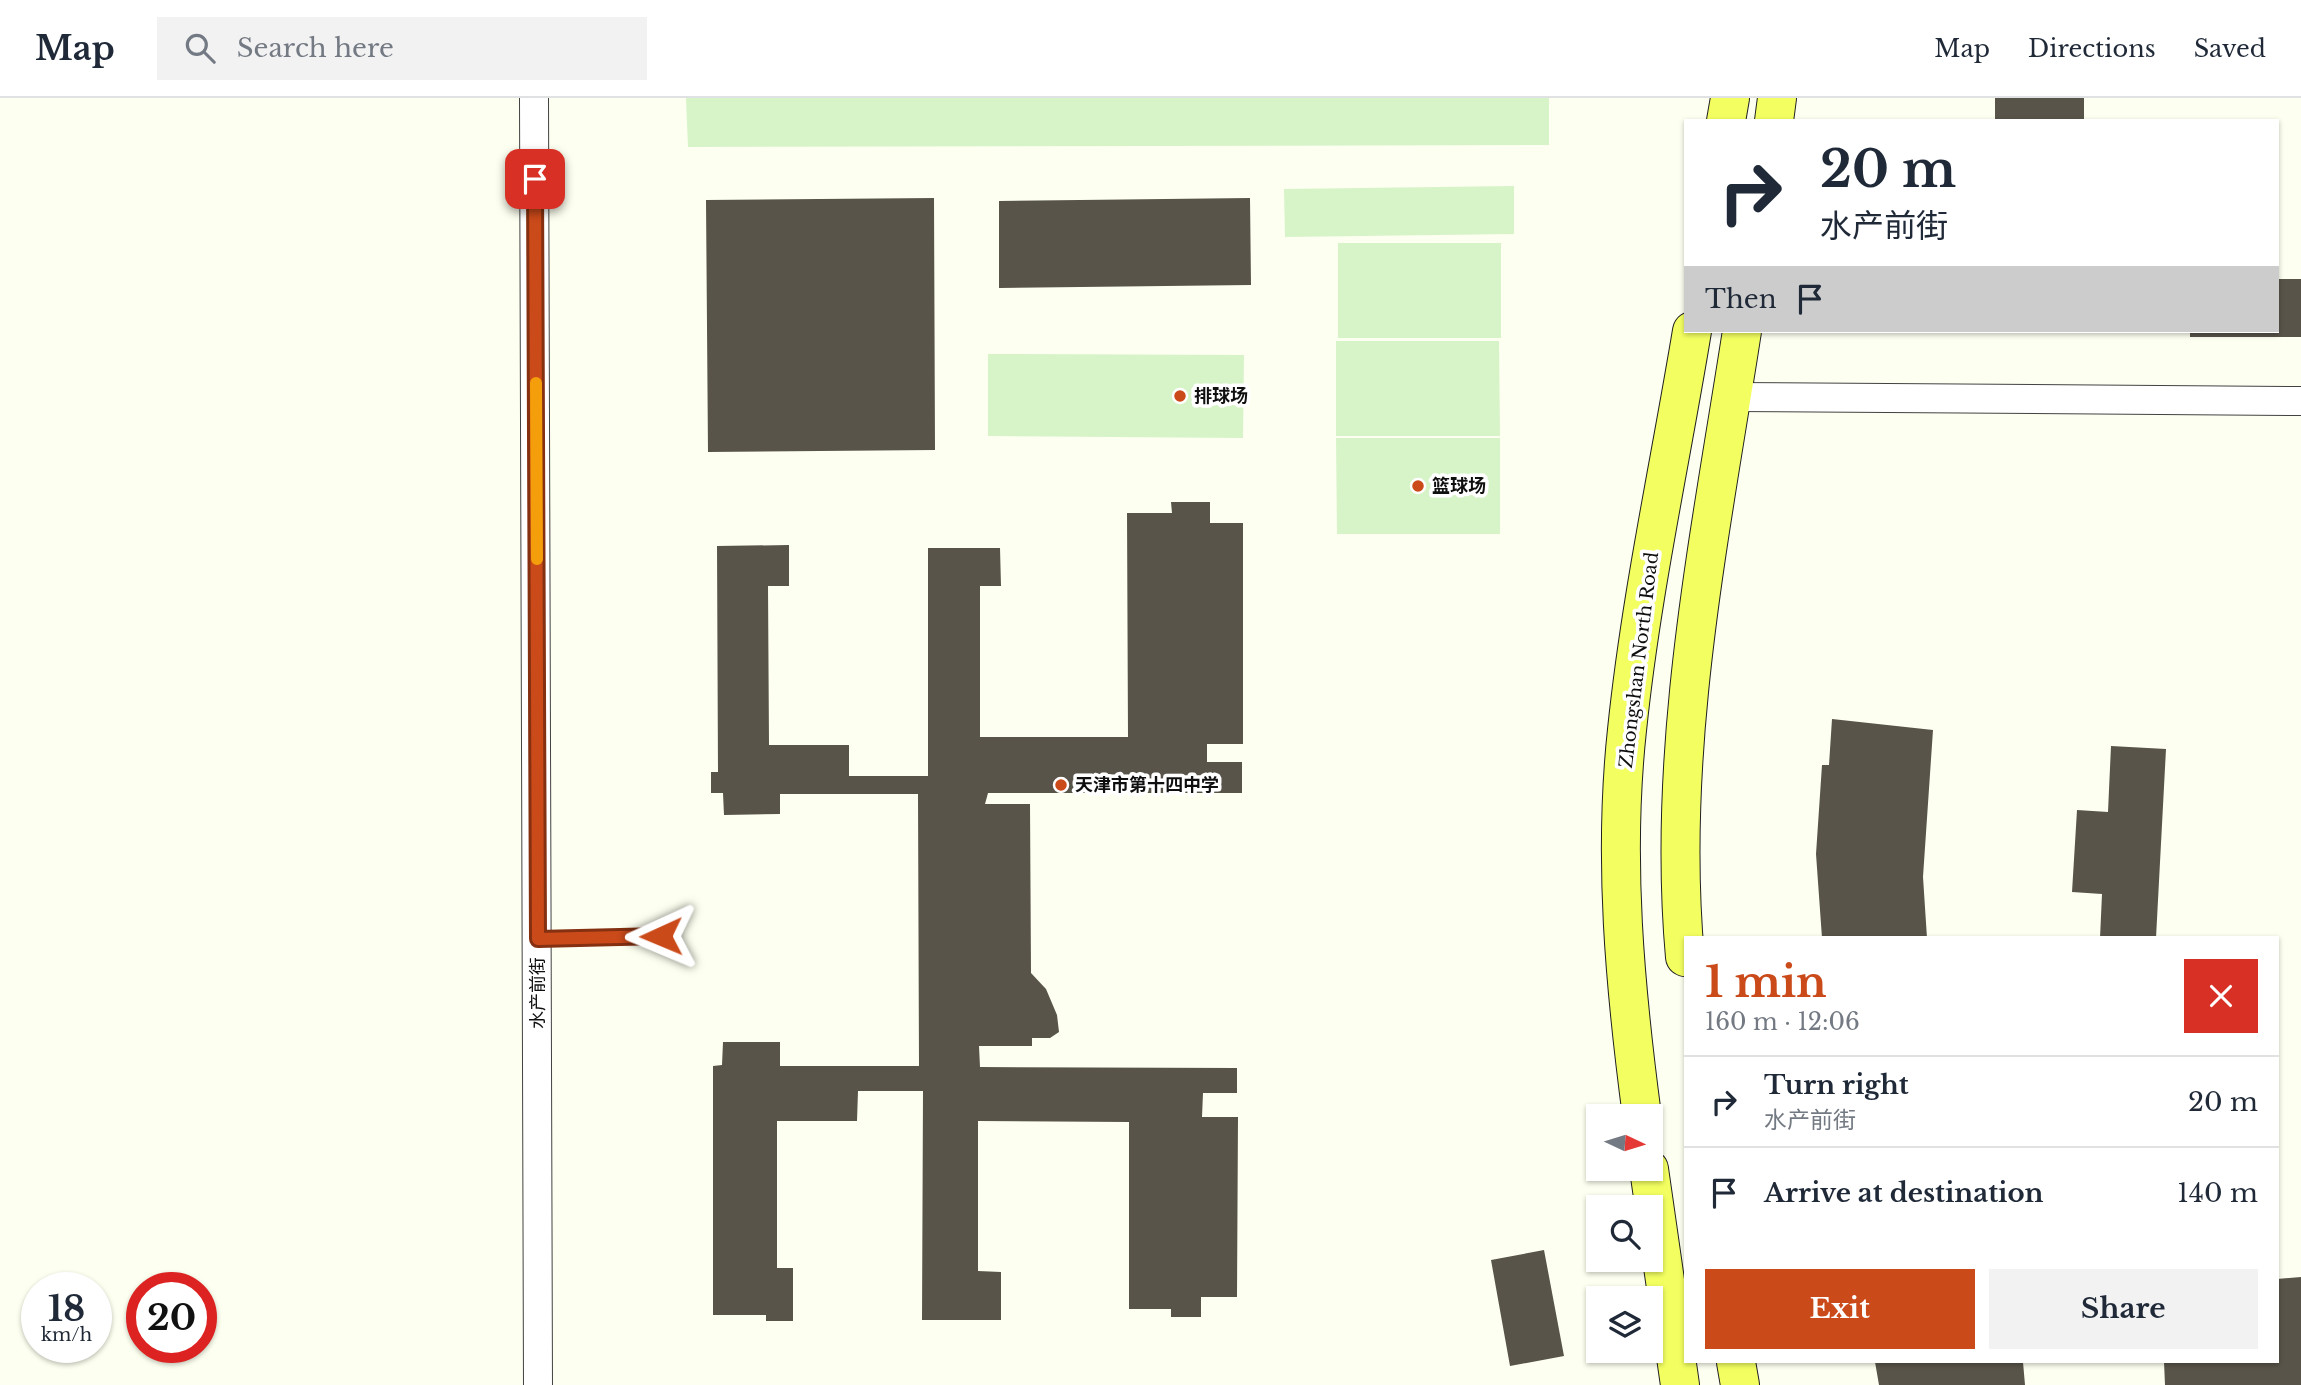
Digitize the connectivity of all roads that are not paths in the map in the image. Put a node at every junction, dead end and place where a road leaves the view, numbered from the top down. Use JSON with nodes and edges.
{"nodes":[{"id":1,"x":534,"y":98,"type":"edge"},
{"id":2,"x":1730,"y":98,"type":"edge"},
{"id":3,"x":1777,"y":98,"type":"edge"},
{"id":4,"x":1726,"y":119,"type":"edge"},
{"id":5,"x":1774,"y":119,"type":"edge"},
{"id":6,"x":1692,"y":333,"type":"edge"},
{"id":7,"x":1742,"y":333,"type":"edge"},
{"id":8,"x":1732,"y":397,"type":"junction"},
{"id":9,"x":2301,"y":401,"type":"edge"},
{"id":10,"x":661,"y":936,"type":"dead end"},
{"id":11,"x":1685,"y":936,"type":"edge"},
{"id":12,"x":538,"y":939,"type":"junction"},
{"id":13,"x":1640,"y":1104,"type":"edge"},
{"id":14,"x":1651,"y":1181,"type":"edge"},
{"id":15,"x":1736,"y":1363,"type":"edge"},
{"id":16,"x":538,"y":1385,"type":"edge"},
{"id":17,"x":1680,"y":1385,"type":"edge"},
{"id":18,"x":1740,"y":1385,"type":"edge"}],
"edges":[{"from":1,"to":12,"type":"street","name":"水产前街"},
{"from":2,"to":4,"type":"main road"},
{"from":3,"to":5,"type":"main road"},
{"from":6,"to":13,"type":"main road","name":"Zhongshan North Road"},
{"from":7,"to":8,"type":"main road"},
{"from":8,"to":9,"type":"street"},
{"from":8,"to":11,"type":"main road"},
{"from":10,"to":12,"type":"lane"},
{"from":12,"to":16,"type":"street","name":"水产前街"},
{"from":14,"to":17,"type":"main road"},
{"from":15,"to":18,"type":"main road"}]}
